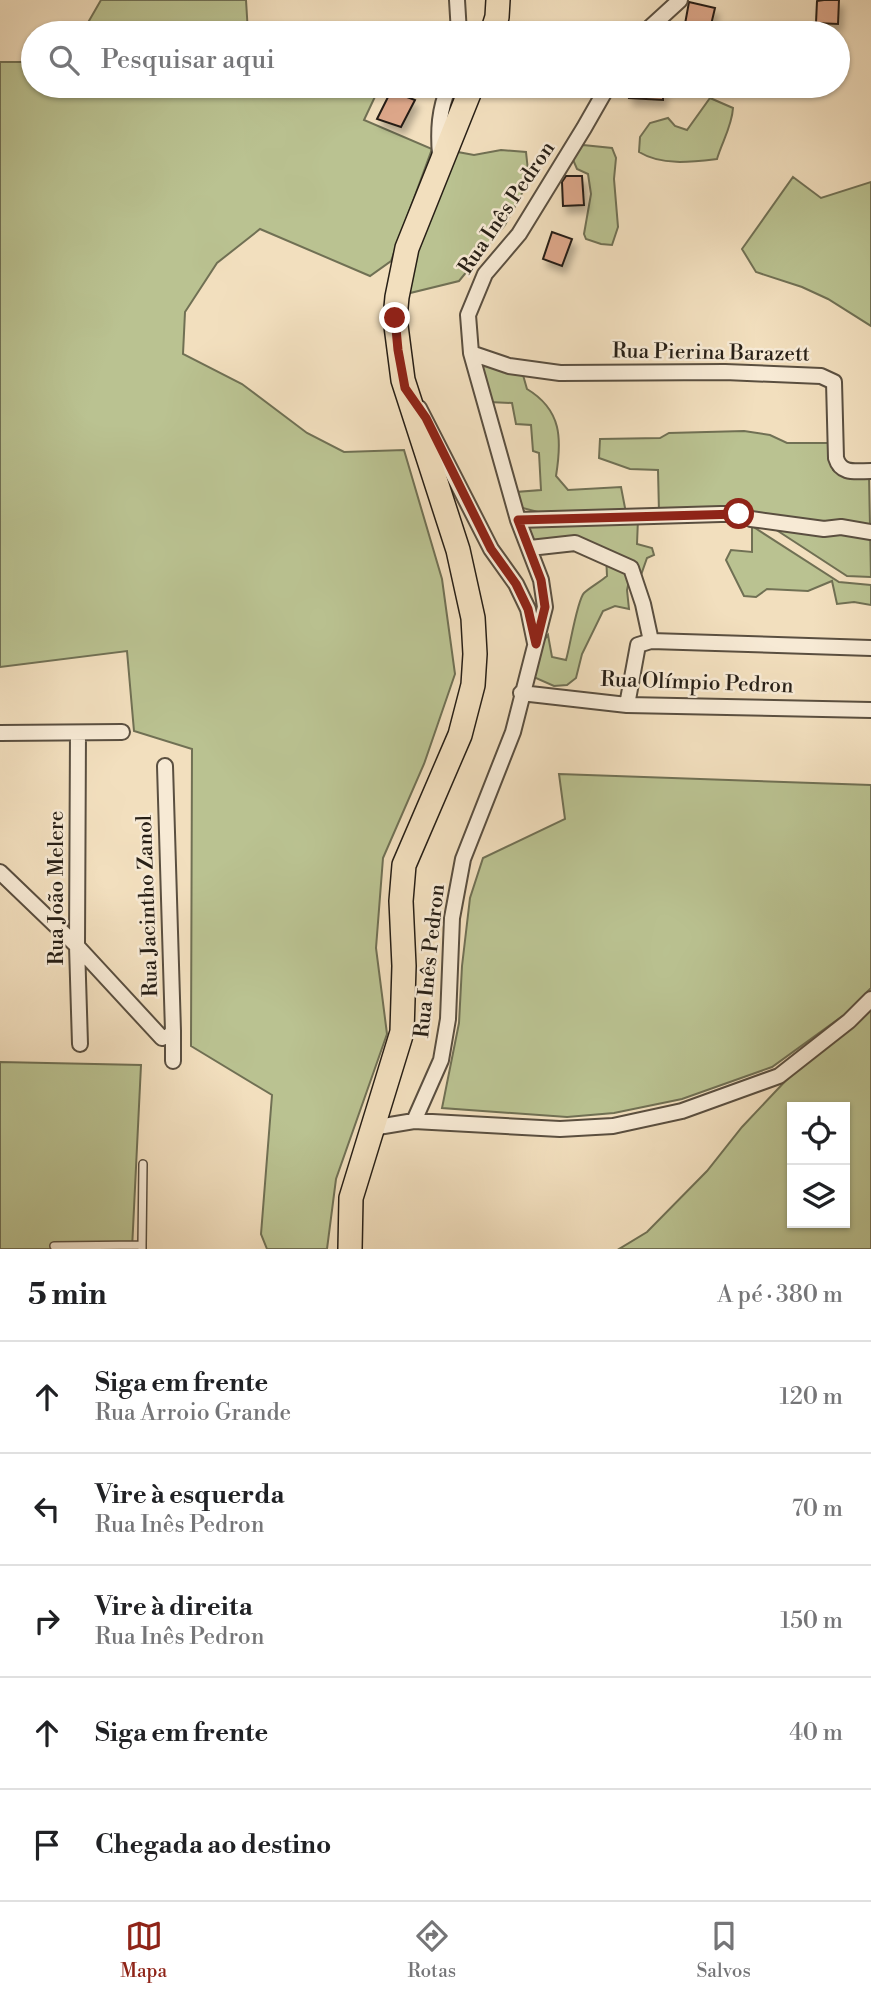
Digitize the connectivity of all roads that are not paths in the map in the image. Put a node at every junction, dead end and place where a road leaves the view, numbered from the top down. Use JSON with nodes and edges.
{"nodes":[{"id":1,"x":457,"y":0,"type":"edge"},
{"id":2,"x":498,"y":0,"type":"edge"},
{"id":3,"x":680,"y":0,"type":"edge"},
{"id":4,"x":458,"y":21,"type":"edge"},
{"id":5,"x":496,"y":21,"type":"edge"},
{"id":6,"x":657,"y":21,"type":"edge"},
{"id":7,"x":445,"y":98,"type":"edge"},
{"id":8,"x":467,"y":98,"type":"edge"},
{"id":9,"x":601,"y":98,"type":"edge"},
{"id":10,"x":440,"y":162,"type":"junction"},
{"id":11,"x":471,"y":353,"type":"junction"},
{"id":12,"x":405,"y":388,"type":"junction"},
{"id":13,"x":871,"y":471,"type":"edge"},
{"id":14,"x":518,"y":520,"type":"junction"},
{"id":15,"x":871,"y":532,"type":"edge"},
{"id":16,"x":530,"y":548,"type":"junction"},
{"id":17,"x":651,"y":641,"type":"junction"},
{"id":18,"x":536,"y":644,"type":"junction"},
{"id":19,"x":871,"y":648,"type":"edge"},
{"id":20,"x":521,"y":693,"type":"junction"},
{"id":21,"x":627,"y":705,"type":"junction"},
{"id":22,"x":871,"y":710,"type":"edge"},
{"id":23,"x":122,"y":732,"type":"dead end"},
{"id":24,"x":0,"y":733,"type":"edge"},
{"id":25,"x":78,"y":733,"type":"junction"},
{"id":26,"x":165,"y":766,"type":"dead end"},
{"id":27,"x":0,"y":872,"type":"edge"},
{"id":28,"x":77,"y":946,"type":"junction"},
{"id":29,"x":871,"y":999,"type":"edge"},
{"id":30,"x":167,"y":1035,"type":"junction"},
{"id":31,"x":80,"y":1044,"type":"dead end"},
{"id":32,"x":173,"y":1061,"type":"dead end"},
{"id":33,"x":414,"y":1121,"type":"junction"},
{"id":34,"x":372,"y":1128,"type":"junction"},
{"id":35,"x":143,"y":1164,"type":"dead end"},
{"id":36,"x":54,"y":1246,"type":"dead end"},
{"id":37,"x":142,"y":1247,"type":"edge"},
{"id":38,"x":350,"y":1249,"type":"edge"}],
"edges":[{"from":1,"to":4,"type":"street"},
{"from":2,"to":5,"type":"main road"},
{"from":3,"to":6,"type":"street"},
{"from":7,"to":10,"type":"street"},
{"from":8,"to":10,"type":"main road"},
{"from":9,"to":11,"type":"street","name":"Rua Inês Pedron"},
{"from":10,"to":12,"type":"main road"},
{"from":11,"to":13,"type":"street","name":"Rua Pierina Barazett"},
{"from":11,"to":14,"type":"street","name":"Rua Inês Pedron"},
{"from":12,"to":18,"type":"street","name":"Rua Inês Pedron"},
{"from":12,"to":34,"type":"main road"},
{"from":14,"to":15,"type":"street"},
{"from":14,"to":16,"type":"street","name":"Rua Inês Pedron"},
{"from":16,"to":17,"type":"street"},
{"from":16,"to":18,"type":"street","name":"Rua Inês Pedron"},
{"from":17,"to":19,"type":"street"},
{"from":17,"to":21,"type":"street"},
{"from":18,"to":20,"type":"street","name":"Rua Inês Pedron"},
{"from":20,"to":21,"type":"street","name":"Rua Olímpio Pedron"},
{"from":20,"to":33,"type":"street","name":"Rua Inês Pedron"},
{"from":21,"to":22,"type":"street","name":"Rua Olímpio Pedron"},
{"from":23,"to":25,"type":"street"},
{"from":24,"to":25,"type":"street"},
{"from":25,"to":28,"type":"street","name":"Rua João Melere"},
{"from":26,"to":30,"type":"street","name":"Rua Jacintho Zanol"},
{"from":27,"to":28,"type":"street"},
{"from":28,"to":30,"type":"street"},
{"from":28,"to":31,"type":"street","name":"Rua João Melere"},
{"from":29,"to":33,"type":"street"},
{"from":30,"to":32,"type":"street","name":"Rua Jacintho Zanol"},
{"from":33,"to":34,"type":"street"},
{"from":34,"to":38,"type":"main road"},
{"from":35,"to":37,"type":"lane"},
{"from":36,"to":37,"type":"lane"}]}
